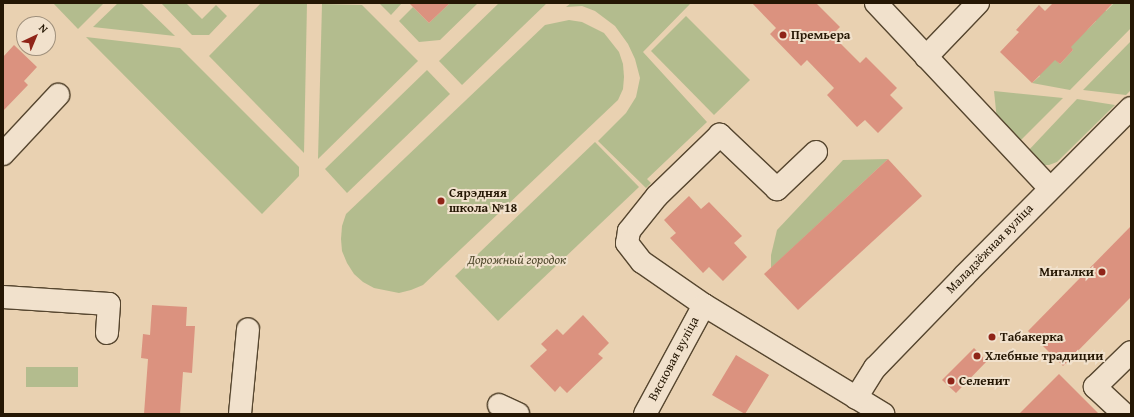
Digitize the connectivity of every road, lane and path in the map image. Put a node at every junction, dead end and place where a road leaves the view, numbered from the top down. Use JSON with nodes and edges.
{"nodes":[{"id":1,"x":876,"y":3,"type":"edge"},
{"id":2,"x":978,"y":3,"type":"edge"},
{"id":3,"x":926,"y":57,"type":"junction"},
{"id":4,"x":58,"y":95,"type":"dead end"},
{"id":5,"x":1131,"y":108,"type":"edge"},
{"id":6,"x":816,"y":152,"type":"dead end"},
{"id":7,"x":3,"y":154,"type":"edge"},
{"id":8,"x":1050,"y":188,"type":"junction"},
{"id":9,"x":3,"y":297,"type":"edge"},
{"id":10,"x":704,"y":305,"type":"junction"},
{"id":11,"x":248,"y":329,"type":"dead end"},
{"id":12,"x":107,"y":333,"type":"dead end"},
{"id":13,"x":1131,"y":352,"type":"edge"},
{"id":14,"x":856,"y":398,"type":"junction"},
{"id":15,"x":240,"y":414,"type":"edge"},
{"id":16,"x":645,"y":414,"type":"edge"},
{"id":17,"x":883,"y":414,"type":"edge"},
{"id":18,"x":1124,"y":414,"type":"edge"}],
"edges":[{"from":1,"to":3,"type":"street"},
{"from":2,"to":3,"type":"street"},
{"from":3,"to":8,"type":"street"},
{"from":4,"to":7,"type":"street"},
{"from":5,"to":8,"type":"street","name":"Маладзёжная вуліца"},
{"from":6,"to":10,"type":"street"},
{"from":8,"to":14,"type":"street","name":"Маладзёжная вуліца"},
{"from":9,"to":12,"type":"street"},
{"from":10,"to":14,"type":"street"},
{"from":10,"to":16,"type":"street","name":"Вясновая вуліца"},
{"from":11,"to":15,"type":"street"},
{"from":13,"to":18,"type":"street"},
{"from":14,"to":17,"type":"street"}]}
